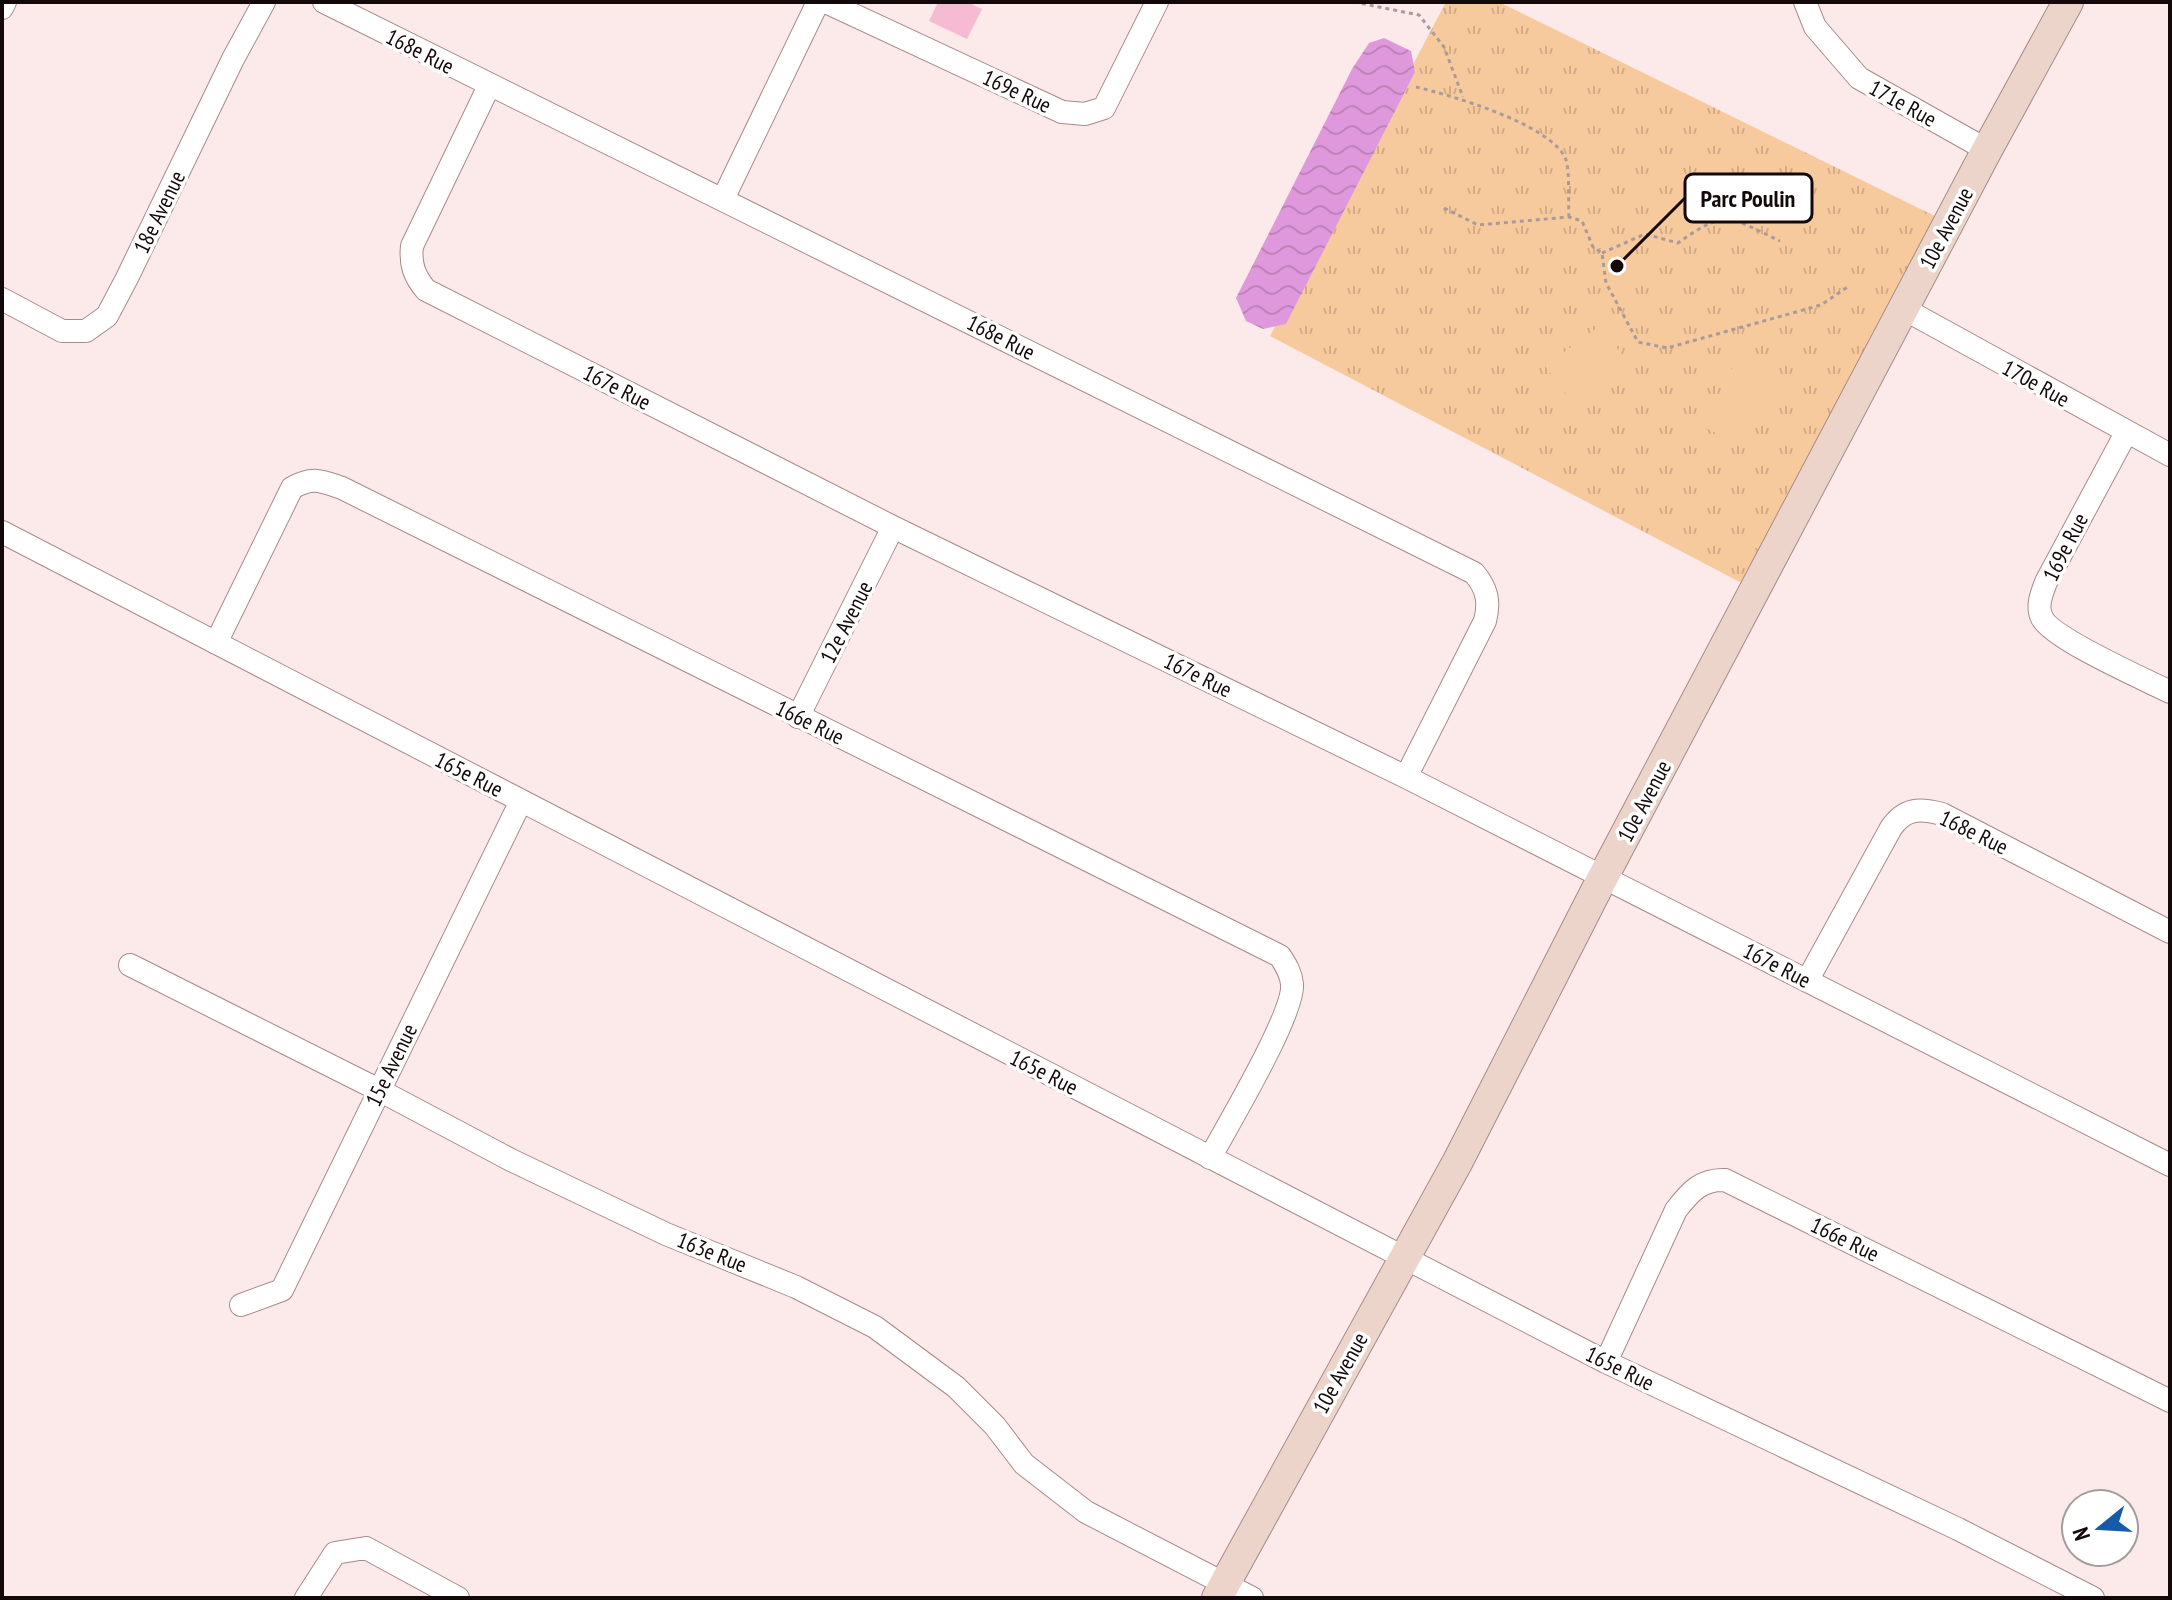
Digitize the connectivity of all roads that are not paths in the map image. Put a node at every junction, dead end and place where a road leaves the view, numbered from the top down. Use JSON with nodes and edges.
{"nodes":[{"id":1,"x":5,"y":2,"type":"edge"},
{"id":2,"x":264,"y":2,"type":"edge"},
{"id":3,"x":324,"y":2,"type":"edge"},
{"id":4,"x":818,"y":2,"type":"edge"},
{"id":5,"x":826,"y":2,"type":"edge"},
{"id":6,"x":1157,"y":2,"type":"edge"},
{"id":7,"x":1805,"y":2,"type":"edge"},
{"id":8,"x":2068,"y":2,"type":"edge"},
{"id":9,"x":2,"y":8,"type":"edge"},
{"id":10,"x":489,"y":86,"type":"junction"},
{"id":11,"x":1987,"y":150,"type":"junction"},
{"id":12,"x":723,"y":199,"type":"junction"},
{"id":13,"x":2,"y":299,"type":"edge"},
{"id":14,"x":1904,"y":309,"type":"junction"},
{"id":15,"x":2126,"y":433,"type":"junction"},
{"id":16,"x":2170,"y":455,"type":"edge"},
{"id":17,"x":893,"y":527,"type":"junction"},
{"id":18,"x":2,"y":532,"type":"edge"},
{"id":19,"x":216,"y":643,"type":"junction"},
{"id":20,"x":2170,"y":692,"type":"edge"},
{"id":21,"x":798,"y":717,"type":"junction"},
{"id":22,"x":1406,"y":777,"type":"junction"},
{"id":23,"x":521,"y":801,"type":"junction"},
{"id":24,"x":1603,"y":877,"type":"junction"},
{"id":25,"x":2170,"y":932,"type":"edge"},
{"id":26,"x":130,"y":965,"type":"dead end"},
{"id":27,"x":1807,"y":981,"type":"junction"},
{"id":28,"x":379,"y":1090,"type":"junction"},
{"id":29,"x":1210,"y":1158,"type":"junction"},
{"id":30,"x":2170,"y":1165,"type":"edge"},
{"id":31,"x":1403,"y":1257,"type":"junction"},
{"id":32,"x":241,"y":1305,"type":"dead end"},
{"id":33,"x":1606,"y":1362,"type":"junction"},
{"id":34,"x":2170,"y":1401,"type":"edge"},
{"id":35,"x":310,"y":1590,"type":"edge"},
{"id":36,"x":1221,"y":1591,"type":"edge"},
{"id":37,"x":458,"y":1598,"type":"edge"},
{"id":38,"x":1252,"y":1598,"type":"edge"},
{"id":39,"x":2093,"y":1598,"type":"edge"}],
"edges":[{"from":1,"to":9,"type":"street"},
{"from":2,"to":13,"type":"street","name":"18e Avenue"},
{"from":3,"to":10,"type":"street","name":"168e Rue"},
{"from":4,"to":12,"type":"street"},
{"from":5,"to":6,"type":"street","name":"169e Rue"},
{"from":7,"to":11,"type":"street","name":"171e Rue"},
{"from":8,"to":11,"type":"street","name":"10e Avenue"},
{"from":10,"to":12,"type":"street","name":"168e Rue"},
{"from":10,"to":17,"type":"street","name":"167e Rue"},
{"from":11,"to":14,"type":"street","name":"10e Avenue"},
{"from":12,"to":22,"type":"street","name":"168e Rue"},
{"from":14,"to":15,"type":"street","name":"170e Rue"},
{"from":14,"to":24,"type":"street","name":"10e Avenue"},
{"from":15,"to":16,"type":"street","name":"170e Rue"},
{"from":15,"to":20,"type":"street","name":"169e Rue"},
{"from":17,"to":21,"type":"street","name":"12e Avenue"},
{"from":17,"to":22,"type":"street","name":"167e Rue"},
{"from":18,"to":19,"type":"street","name":"165e Rue"},
{"from":19,"to":21,"type":"street","name":"166e Rue"},
{"from":19,"to":23,"type":"street","name":"165e Rue"},
{"from":21,"to":29,"type":"street","name":"166e Rue"},
{"from":22,"to":24,"type":"street","name":"167e Rue"},
{"from":23,"to":28,"type":"street","name":"15e Avenue"},
{"from":23,"to":29,"type":"street","name":"165e Rue"},
{"from":24,"to":27,"type":"street","name":"167e Rue"},
{"from":24,"to":31,"type":"street","name":"10e Avenue"},
{"from":25,"to":27,"type":"street","name":"168e Rue"},
{"from":26,"to":28,"type":"street","name":"163e Rue"},
{"from":27,"to":30,"type":"street","name":"167e Rue"},
{"from":28,"to":32,"type":"street","name":"15e Avenue"},
{"from":28,"to":36,"type":"street","name":"163e Rue"},
{"from":29,"to":31,"type":"street","name":"165e Rue"},
{"from":31,"to":33,"type":"street","name":"165e Rue"},
{"from":31,"to":36,"type":"street","name":"10e Avenue"},
{"from":33,"to":34,"type":"street","name":"166e Rue"},
{"from":33,"to":39,"type":"street","name":"165e Rue"},
{"from":35,"to":37,"type":"street"},
{"from":36,"to":38,"type":"street","name":"163e Rue"}]}
